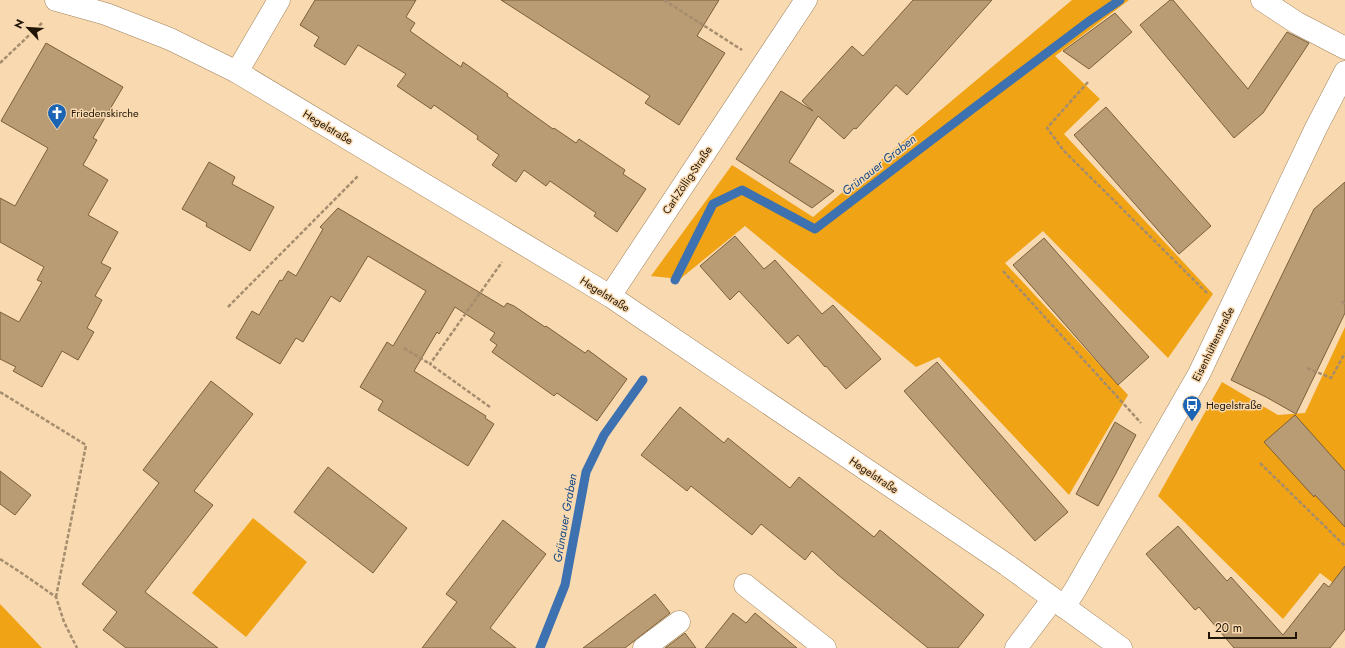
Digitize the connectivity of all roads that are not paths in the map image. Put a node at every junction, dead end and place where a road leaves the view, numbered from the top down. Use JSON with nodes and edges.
{"nodes":[{"id":1,"x":279,"y":0,"type":"edge"},
{"id":2,"x":806,"y":0,"type":"edge"},
{"id":3,"x":1262,"y":0,"type":"edge"},
{"id":4,"x":70,"y":2,"type":"edge"},
{"id":5,"x":1345,"y":48,"type":"edge"},
{"id":6,"x":237,"y":72,"type":"junction"},
{"id":7,"x":1345,"y":72,"type":"edge"},
{"id":8,"x":610,"y":296,"type":"junction"},
{"id":9,"x":745,"y":585,"type":"dead end"},
{"id":10,"x":1058,"y":603,"type":"junction"},
{"id":11,"x":678,"y":622,"type":"dead end"},
{"id":12,"x":644,"y":648,"type":"edge"},
{"id":13,"x":825,"y":648,"type":"edge"},
{"id":14,"x":1016,"y":648,"type":"edge"},
{"id":15,"x":1121,"y":648,"type":"edge"}],
"edges":[{"from":1,"to":6,"type":"street"},
{"from":2,"to":8,"type":"street","name":"Carl-Zöllig-Straße"},
{"from":3,"to":5,"type":"street"},
{"from":4,"to":6,"type":"street","name":"Hegelstraße"},
{"from":6,"to":8,"type":"street","name":"Hegelstraße"},
{"from":7,"to":10,"type":"street","name":"Eisenhüttenstraße"},
{"from":8,"to":10,"type":"street","name":"Hegelstraße"},
{"from":9,"to":13,"type":"street"},
{"from":10,"to":14,"type":"street","name":"Eisenhüttenstraße"},
{"from":10,"to":15,"type":"street","name":"Hegelstraße"},
{"from":11,"to":12,"type":"street"}]}
